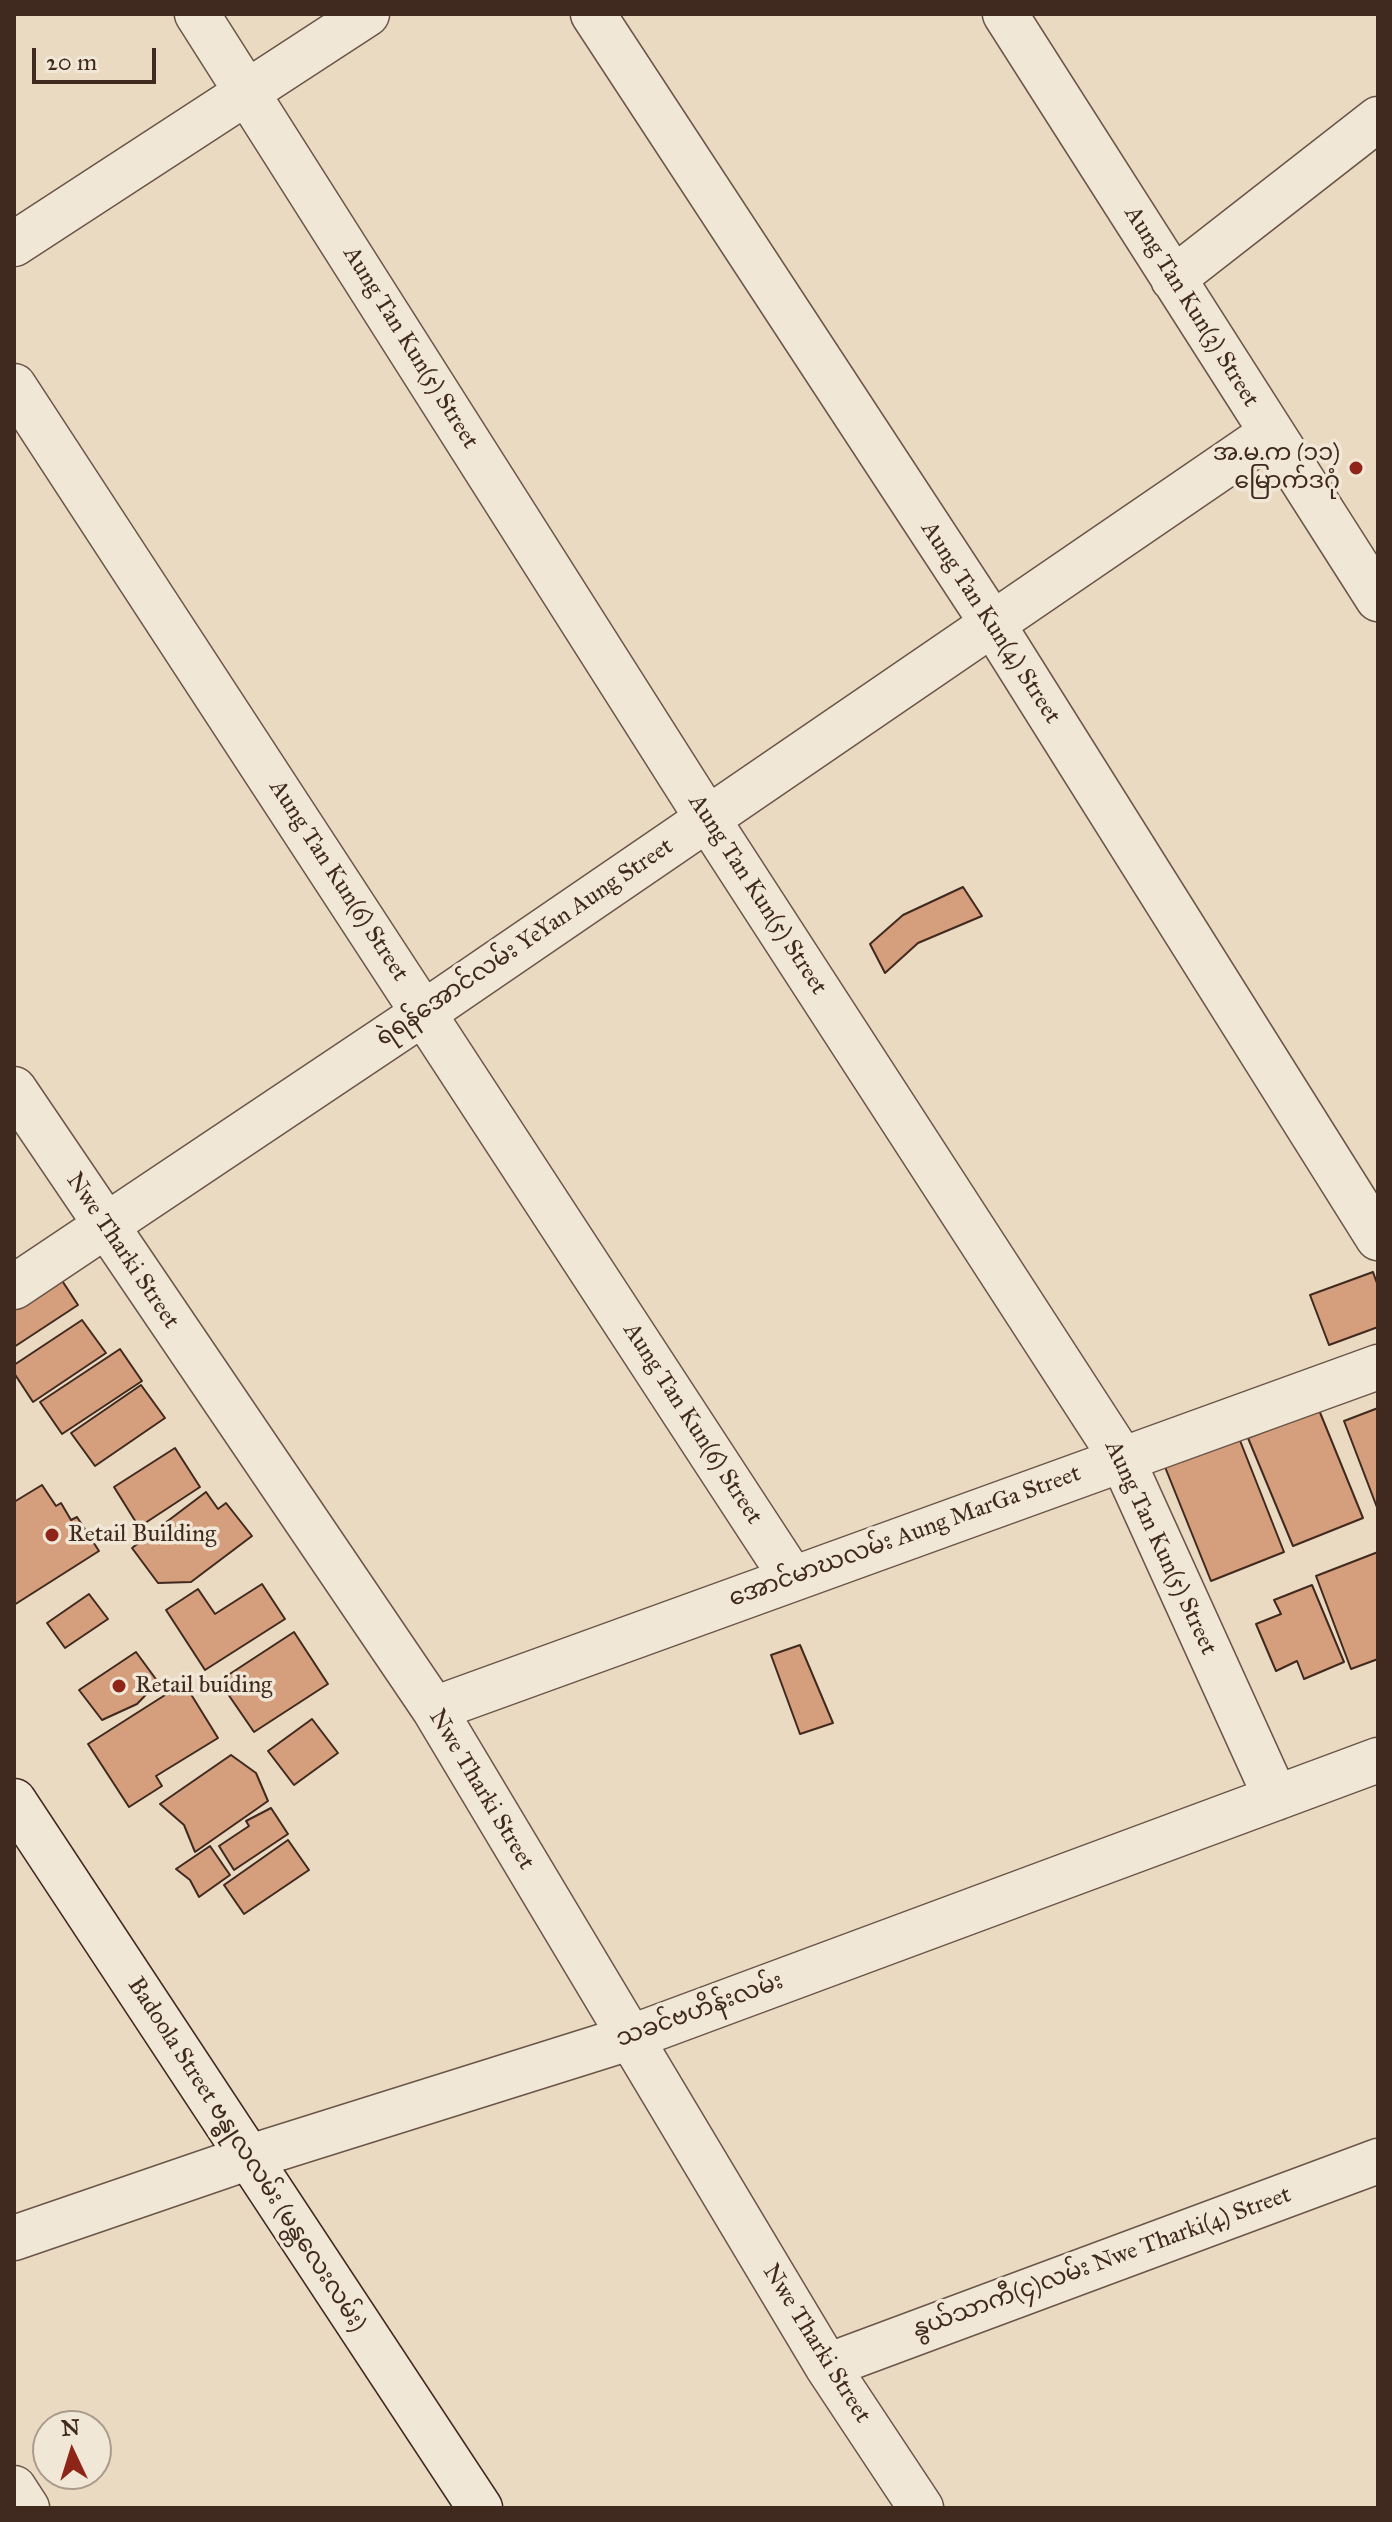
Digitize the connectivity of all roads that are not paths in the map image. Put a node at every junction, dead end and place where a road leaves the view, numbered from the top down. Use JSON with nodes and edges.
{"nodes":[{"id":1,"x":197,"y":14,"type":"edge"},
{"id":2,"x":367,"y":14,"type":"edge"},
{"id":3,"x":593,"y":14,"type":"edge"},
{"id":4,"x":1005,"y":14,"type":"edge"},
{"id":5,"x":246,"y":90,"type":"junction"},
{"id":6,"x":1378,"y":119,"type":"edge"},
{"id":7,"x":14,"y":244,"type":"edge"},
{"id":8,"x":1173,"y":279,"type":"junction"},
{"id":9,"x":14,"y":386,"type":"edge"},
{"id":10,"x":1270,"y":434,"type":"junction"},
{"id":11,"x":1378,"y":599,"type":"edge"},
{"id":12,"x":992,"y":623,"type":"junction"},
{"id":13,"x":707,"y":818,"type":"junction"},
{"id":14,"x":425,"y":1012,"type":"junction"},
{"id":15,"x":14,"y":1089,"type":"edge"},
{"id":16,"x":105,"y":1226,"type":"junction"},
{"id":17,"x":1378,"y":1238,"type":"edge"},
{"id":18,"x":14,"y":1287,"type":"edge"},
{"id":19,"x":1378,"y":1367,"type":"edge"},
{"id":20,"x":1122,"y":1459,"type":"junction"},
{"id":21,"x":792,"y":1578,"type":"junction"},
{"id":22,"x":434,"y":1709,"type":"junction"},
{"id":23,"x":1378,"y":1760,"type":"edge"},
{"id":24,"x":1276,"y":1798,"type":"junction"},
{"id":25,"x":14,"y":1801,"type":"edge"},
{"id":26,"x":629,"y":2038,"type":"junction"},
{"id":27,"x":247,"y":2158,"type":"junction"},
{"id":28,"x":1378,"y":2161,"type":"edge"},
{"id":29,"x":14,"y":2238,"type":"edge"},
{"id":30,"x":827,"y":2366,"type":"junction"},
{"id":31,"x":14,"y":2488,"type":"edge"},
{"id":32,"x":27,"y":2508,"type":"edge"},
{"id":33,"x":480,"y":2508,"type":"edge"},
{"id":34,"x":921,"y":2508,"type":"edge"}],
"edges":[{"from":1,"to":5,"type":"street","name":"Aung Tan Kun(5) Street"},
{"from":2,"to":5,"type":"street"},
{"from":3,"to":12,"type":"street","name":"Aung Tan Kun(4) Street"},
{"from":4,"to":8,"type":"street","name":"Aung Tan Kun(3) Street"},
{"from":5,"to":7,"type":"street"},
{"from":5,"to":13,"type":"street","name":"Aung Tan Kun(5) Street"},
{"from":6,"to":8,"type":"street"},
{"from":8,"to":10,"type":"street","name":"Aung Tan Kun(3) Street"},
{"from":9,"to":14,"type":"street","name":"Aung Tan Kun(6) Street"},
{"from":10,"to":11,"type":"street","name":"Aung Tan Kun(3) Street"},
{"from":10,"to":12,"type":"street","name":"ရဲရန်အောင်လမ်း YeYan Aung Street"},
{"from":12,"to":13,"type":"street","name":"ရဲရန်အောင်လမ်း YeYan Aung Street"},
{"from":12,"to":17,"type":"street","name":"Aung Tan Kun(4) Street"},
{"from":13,"to":14,"type":"street","name":"ရဲရန်အောင်လမ်း YeYan Aung Street"},
{"from":13,"to":20,"type":"street","name":"Aung Tan Kun(5) Street"},
{"from":14,"to":16,"type":"street","name":"ရဲရန်အောင်လမ်း YeYan Aung Street"},
{"from":14,"to":21,"type":"street","name":"Aung Tan Kun(6) Street"},
{"from":15,"to":16,"type":"street","name":"Nwe Tharki Street"},
{"from":16,"to":18,"type":"street","name":"ရဲရန်အောင်လမ်း YeYan Aung Street"},
{"from":16,"to":22,"type":"street","name":"Nwe Tharki Street"},
{"from":19,"to":20,"type":"street","name":"အောင်မာဃလမ်း Aung MarGa Street"},
{"from":20,"to":21,"type":"street","name":"အောင်မာဃလမ်း Aung MarGa Street"},
{"from":20,"to":24,"type":"street","name":"Aung Tan Kun(5) Street"},
{"from":21,"to":22,"type":"street","name":"အောင်မာဃလမ်း Aung MarGa Street"},
{"from":22,"to":26,"type":"street","name":"Nwe Tharki Street"},
{"from":23,"to":24,"type":"street","name":"သခင်ဗဟိန်းလမ်း"},
{"from":24,"to":26,"type":"street","name":"သခင်ဗဟိန်းလမ်း"},
{"from":25,"to":27,"type":"street","name":"Badoola Street ဗန္ဓုလလမ်း (မန္တလေးလမ်း)"},
{"from":26,"to":27,"type":"street","name":"သခင်ဗဟိန်းလမ်း"},
{"from":26,"to":30,"type":"street","name":"Nwe Tharki Street"},
{"from":27,"to":29,"type":"street","name":"သခင်ဗဟိန်းလမ်း"},
{"from":27,"to":33,"type":"street","name":"Badoola Street ဗန္ဓုလလမ်း (မန္တလေးလမ်း)"},
{"from":28,"to":30,"type":"street","name":"နွယ်သာကီ(၄)လမ်း Nwe Tharki(4) Street"},
{"from":30,"to":34,"type":"street","name":"Nwe Tharki Street"},
{"from":31,"to":32,"type":"street"}]}
